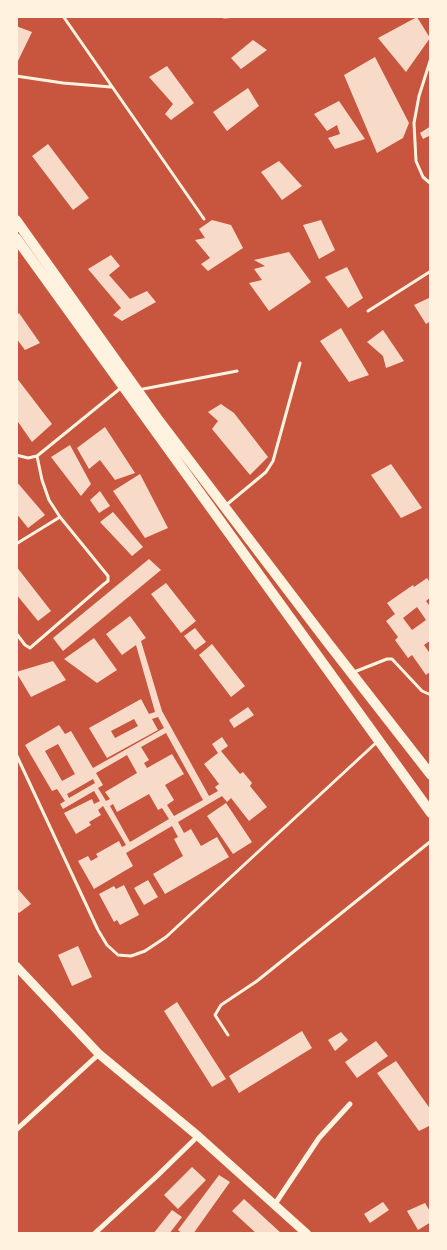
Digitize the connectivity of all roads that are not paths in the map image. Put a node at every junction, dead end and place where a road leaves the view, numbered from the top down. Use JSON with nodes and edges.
{"nodes":[{"id":1,"x":62,"y":16,"type":"edge"},
{"id":2,"x":238,"y":16,"type":"edge"},
{"id":3,"x":224,"y":17,"type":"edge"},
{"id":4,"x":431,"y":58,"type":"edge"},
{"id":5,"x":16,"y":76,"type":"edge"},
{"id":6,"x":112,"y":87,"type":"junction"},
{"id":7,"x":431,"y":184,"type":"edge"},
{"id":8,"x":204,"y":219,"type":"dead end"},
{"id":9,"x":16,"y":220,"type":"edge"},
{"id":10,"x":16,"y":238,"type":"edge"},
{"id":11,"x":431,"y":271,"type":"edge"},
{"id":12,"x":368,"y":311,"type":"dead end"},
{"id":13,"x":300,"y":363,"type":"dead end"},
{"id":14,"x":237,"y":371,"type":"dead end"},
{"id":15,"x":123,"y":387,"type":"junction"},
{"id":16,"x":137,"y":390,"type":"junction"},
{"id":17,"x":16,"y":455,"type":"edge"},
{"id":18,"x":38,"y":456,"type":"junction"},
{"id":19,"x":225,"y":507,"type":"junction"},
{"id":20,"x":60,"y":516,"type":"junction"},
{"id":21,"x":16,"y":544,"type":"edge"},
{"id":22,"x":16,"y":633,"type":"edge"},
{"id":23,"x":352,"y":673,"type":"junction"},
{"id":24,"x":431,"y":695,"type":"edge"},
{"id":25,"x":378,"y":740,"type":"junction"},
{"id":26,"x":16,"y":754,"type":"edge"},
{"id":27,"x":431,"y":775,"type":"edge"},
{"id":28,"x":431,"y":813,"type":"edge"},
{"id":29,"x":431,"y":841,"type":"edge"},
{"id":30,"x":16,"y":966,"type":"edge"},
{"id":31,"x":228,"y":1035,"type":"dead end"},
{"id":32,"x":99,"y":1054,"type":"junction"},
{"id":33,"x":350,"y":1104,"type":"dead end"},
{"id":34,"x":16,"y":1130,"type":"edge"},
{"id":35,"x":198,"y":1136,"type":"junction"},
{"id":36,"x":275,"y":1204,"type":"junction"},
{"id":37,"x":94,"y":1234,"type":"edge"},
{"id":38,"x":307,"y":1234,"type":"edge"}],
"edges":[{"from":1,"to":6,"type":"lane"},
{"from":2,"to":3,"type":"lane"},
{"from":4,"to":7,"type":"lane"},
{"from":5,"to":6,"type":"lane"},
{"from":6,"to":8,"type":"lane"},
{"from":9,"to":16,"type":"main road"},
{"from":10,"to":15,"type":"main road"},
{"from":11,"to":12,"type":"lane"},
{"from":13,"to":19,"type":"lane"},
{"from":14,"to":16,"type":"lane"},
{"from":15,"to":18,"type":"lane"},
{"from":15,"to":25,"type":"main road"},
{"from":16,"to":19,"type":"main road"},
{"from":17,"to":18,"type":"lane"},
{"from":18,"to":20,"type":"lane"},
{"from":19,"to":23,"type":"main road"},
{"from":20,"to":21,"type":"lane"},
{"from":20,"to":22,"type":"lane"},
{"from":23,"to":24,"type":"lane"},
{"from":23,"to":27,"type":"main road"},
{"from":25,"to":26,"type":"lane"},
{"from":25,"to":28,"type":"main road"},
{"from":29,"to":31,"type":"lane"},
{"from":30,"to":32,"type":"street"},
{"from":32,"to":34,"type":"street"},
{"from":32,"to":35,"type":"street"},
{"from":33,"to":36,"type":"street"},
{"from":35,"to":36,"type":"street"},
{"from":35,"to":37,"type":"street"},
{"from":36,"to":38,"type":"street"}]}
